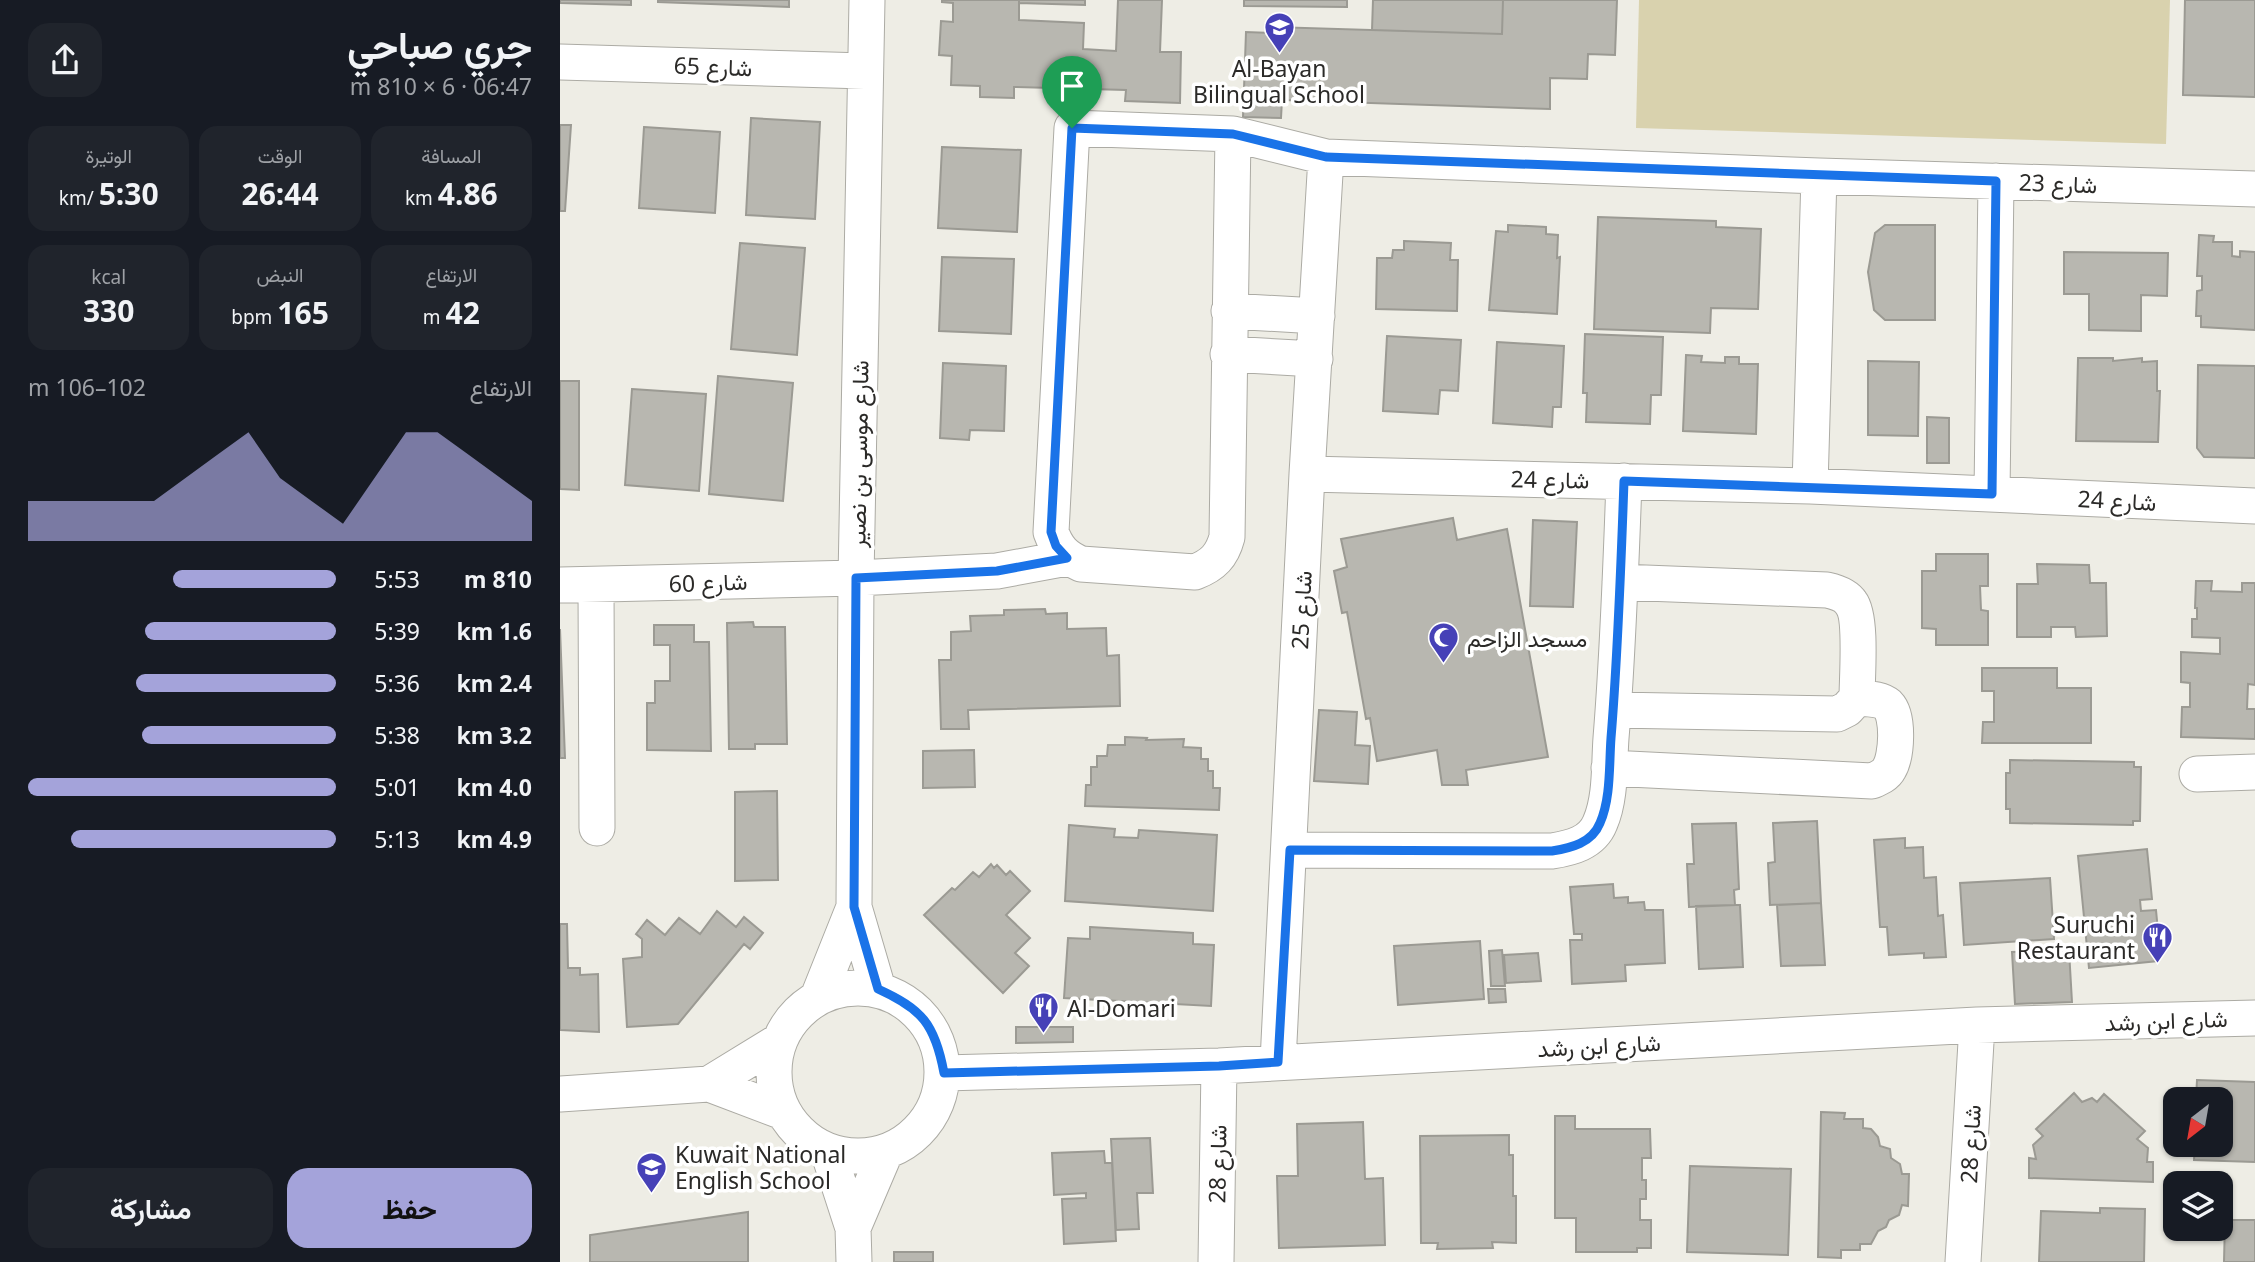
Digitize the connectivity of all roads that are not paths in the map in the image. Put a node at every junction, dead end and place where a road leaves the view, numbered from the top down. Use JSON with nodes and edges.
{"nodes":[{"id":1,"x":867,"y":0,"type":"edge"},
{"id":2,"x":560,"y":62,"type":"edge"},
{"id":3,"x":866,"y":71,"type":"junction"},
{"id":4,"x":1233,"y":134,"type":"junction"},
{"id":5,"x":1326,"y":157,"type":"junction"},
{"id":6,"x":1819,"y":176,"type":"junction"},
{"id":7,"x":1996,"y":181,"type":"junction"},
{"id":8,"x":2255,"y":189,"type":"edge"},
{"id":9,"x":1229,"y":311,"type":"junction"},
{"id":10,"x":1317,"y":316,"type":"junction"},
{"id":11,"x":1228,"y":354,"type":"junction"},
{"id":12,"x":1315,"y":359,"type":"junction"},
{"id":13,"x":1307,"y":474,"type":"junction"},
{"id":14,"x":1624,"y":481,"type":"junction"},
{"id":15,"x":1810,"y":486,"type":"junction"},
{"id":16,"x":1992,"y":494,"type":"junction"},
{"id":17,"x":2255,"y":506,"type":"edge"},
{"id":18,"x":1067,"y":558,"type":"junction"},
{"id":19,"x":856,"y":578,"type":"junction"},
{"id":20,"x":1620,"y":582,"type":"junction"},
{"id":21,"x":560,"y":585,"type":"edge"},
{"id":22,"x":596,"y":586,"type":"junction"},
{"id":23,"x":1857,"y":698,"type":"junction"},
{"id":24,"x":1614,"y":710,"type":"junction"},
{"id":25,"x":1609,"y":768,"type":"junction"},
{"id":26,"x":2255,"y":772,"type":"edge"},
{"id":27,"x":2197,"y":774,"type":"dead end"},
{"id":28,"x":597,"y":828,"type":"dead end"},
{"id":29,"x":1290,"y":850,"type":"junction"},
{"id":30,"x":854,"y":907,"type":"junction"},
{"id":31,"x":878,"y":989,"type":"junction"},
{"id":32,"x":818,"y":997,"type":"junction"},
{"id":33,"x":2255,"y":1018,"type":"edge"},
{"id":34,"x":1976,"y":1025,"type":"junction"},
{"id":35,"x":779,"y":1041,"type":"junction"},
{"id":36,"x":1278,"y":1062,"type":"junction"},
{"id":37,"x":1219,"y":1066,"type":"junction"},
{"id":38,"x":944,"y":1073,"type":"junction"},
{"id":39,"x":709,"y":1084,"type":"junction"},
{"id":40,"x":560,"y":1094,"type":"edge"},
{"id":41,"x":783,"y":1112,"type":"junction"},
{"id":42,"x":828,"y":1152,"type":"junction"},
{"id":43,"x":885,"y":1153,"type":"junction"},
{"id":44,"x":853,"y":1245,"type":"edge"},
{"id":45,"x":1216,"y":1262,"type":"edge"},
{"id":46,"x":1963,"y":1262,"type":"edge"}],
"edges":[{"from":1,"to":3,"type":"street","name":"شارع موسى بن نصير"},
{"from":2,"to":3,"type":"street","name":"شارع 65"},
{"from":3,"to":19,"type":"street","name":"شارع موسى بن نصير"},
{"from":4,"to":5,"type":"street","name":"شارع 23"},
{"from":4,"to":9,"type":"street"},
{"from":4,"to":18,"type":"street","name":"شارع 23"},
{"from":5,"to":6,"type":"street","name":"شارع 23"},
{"from":5,"to":10,"type":"street","name":"شارع 25"},
{"from":6,"to":7,"type":"street","name":"شارع 23"},
{"from":6,"to":15,"type":"street"},
{"from":7,"to":8,"type":"street","name":"شارع 23"},
{"from":7,"to":16,"type":"street"},
{"from":9,"to":10,"type":"street"},
{"from":9,"to":11,"type":"street"},
{"from":10,"to":12,"type":"street","name":"شارع 25"},
{"from":11,"to":12,"type":"street"},
{"from":11,"to":18,"type":"street"},
{"from":12,"to":13,"type":"street","name":"شارع 25"},
{"from":13,"to":14,"type":"street","name":"شارع 24"},
{"from":13,"to":29,"type":"street","name":"شارع 25"},
{"from":14,"to":15,"type":"street","name":"شارع 24"},
{"from":14,"to":20,"type":"street"},
{"from":15,"to":16,"type":"street","name":"شارع 24"},
{"from":16,"to":17,"type":"street","name":"شارع 24"},
{"from":18,"to":19,"type":"street","name":"شارع 60"},
{"from":19,"to":22,"type":"street","name":"شارع 60"},
{"from":19,"to":30,"type":"street","name":"شارع موسى بن نصير"},
{"from":20,"to":23,"type":"street"},
{"from":20,"to":24,"type":"street"},
{"from":21,"to":22,"type":"street","name":"شارع 60"},
{"from":22,"to":28,"type":"street"},
{"from":23,"to":24,"type":"street"},
{"from":23,"to":25,"type":"street"},
{"from":24,"to":25,"type":"street"},
{"from":25,"to":29,"type":"street"},
{"from":26,"to":27,"type":"street"},
{"from":29,"to":36,"type":"street","name":"شارع 25"},
{"from":30,"to":31,"type":"street","name":"شارع موسى بن نصير"},
{"from":30,"to":32,"type":"street","name":"شارع موسى بن نصير"},
{"from":31,"to":32,"type":"street"},
{"from":31,"to":38,"type":"street"},
{"from":32,"to":35,"type":"street"},
{"from":33,"to":34,"type":"street","name":"شارع ابن رشد"},
{"from":34,"to":36,"type":"street","name":"شارع ابن رشد"},
{"from":34,"to":46,"type":"street","name":"شارع 28"},
{"from":35,"to":39,"type":"street"},
{"from":35,"to":41,"type":"street"},
{"from":36,"to":37,"type":"street","name":"شارع ابن رشد"},
{"from":37,"to":38,"type":"street","name":"شارع ابن رشد"},
{"from":37,"to":45,"type":"street","name":"شارع 28"},
{"from":38,"to":43,"type":"street"},
{"from":39,"to":40,"type":"street"},
{"from":39,"to":41,"type":"street"},
{"from":41,"to":42,"type":"street"},
{"from":42,"to":43,"type":"street"},
{"from":42,"to":44,"type":"street"},
{"from":43,"to":44,"type":"street"}]}
